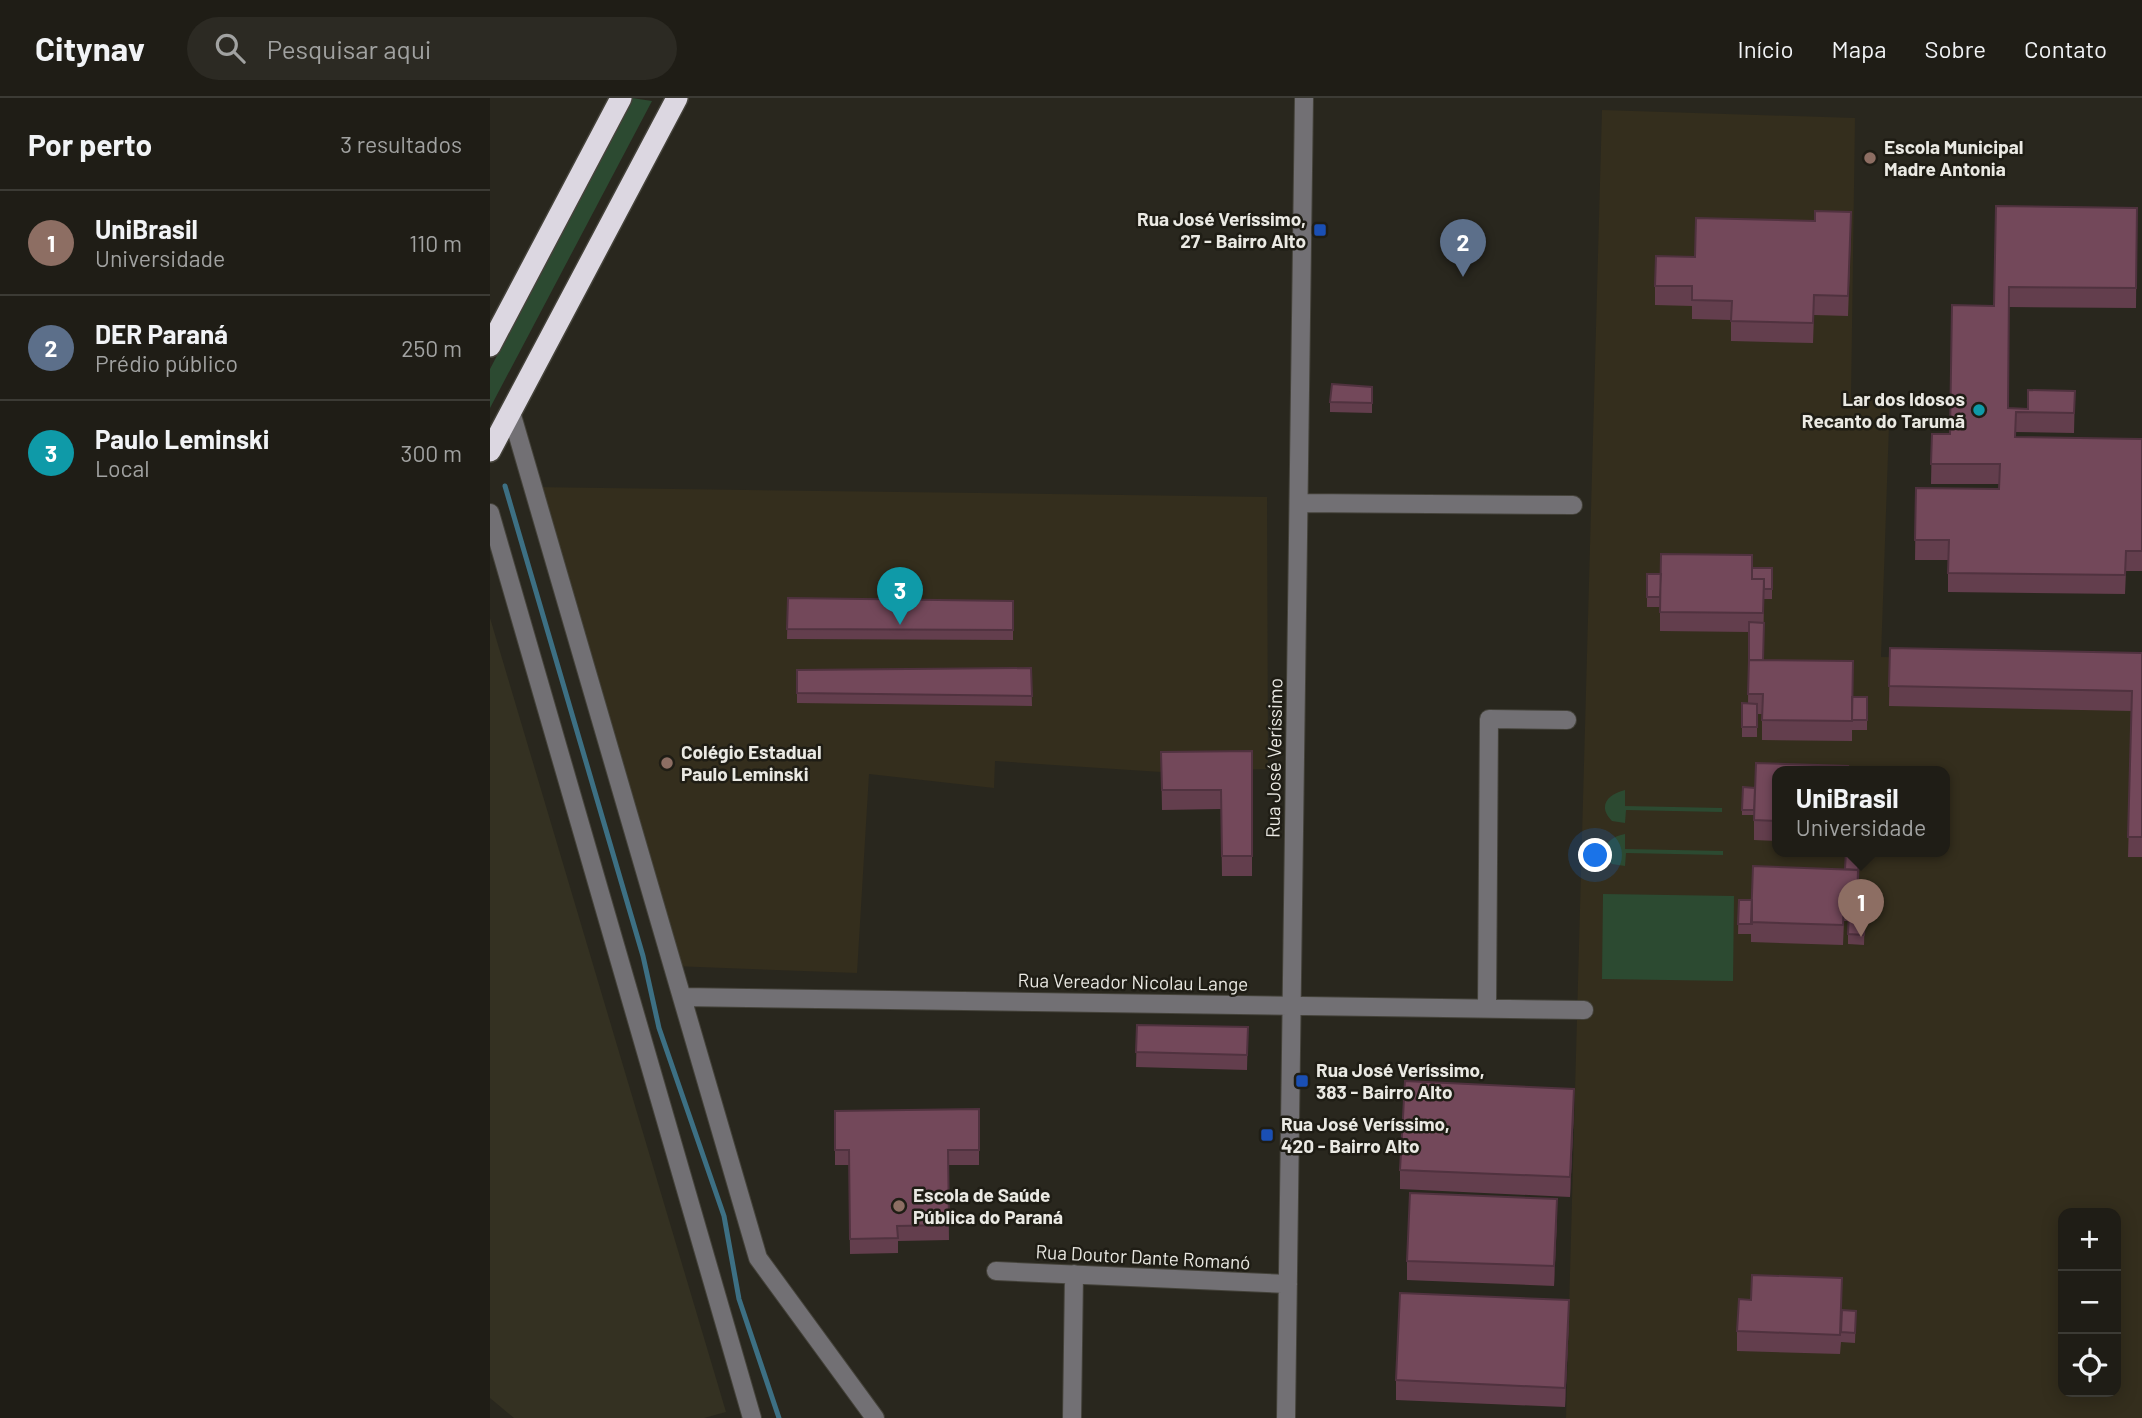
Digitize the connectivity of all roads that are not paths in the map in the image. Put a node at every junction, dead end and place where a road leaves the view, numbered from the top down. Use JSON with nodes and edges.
{"nodes":[{"id":1,"x":621,"y":98,"type":"edge"},
{"id":2,"x":677,"y":98,"type":"edge"},
{"id":3,"x":1304,"y":98,"type":"edge"},
{"id":4,"x":490,"y":346,"type":"edge"},
{"id":5,"x":511,"y":412,"type":"junction"},
{"id":6,"x":490,"y":451,"type":"edge"},
{"id":7,"x":1300,"y":503,"type":"junction"},
{"id":8,"x":1573,"y":505,"type":"dead end"},
{"id":9,"x":490,"y":513,"type":"edge"},
{"id":10,"x":1566,"y":720,"type":"dead end"},
{"id":11,"x":682,"y":997,"type":"junction"},
{"id":12,"x":1292,"y":1006,"type":"junction"},
{"id":13,"x":1487,"y":1009,"type":"junction"},
{"id":14,"x":1584,"y":1010,"type":"dead end"},
{"id":15,"x":996,"y":1271,"type":"dead end"},
{"id":16,"x":1074,"y":1274,"type":"junction"},
{"id":17,"x":1288,"y":1284,"type":"junction"},
{"id":18,"x":752,"y":1418,"type":"edge"},
{"id":19,"x":875,"y":1418,"type":"edge"},
{"id":20,"x":1072,"y":1418,"type":"edge"},
{"id":21,"x":1286,"y":1418,"type":"edge"}],
"edges":[{"from":1,"to":4,"type":"highway"},
{"from":2,"to":5,"type":"highway"},
{"from":3,"to":7,"type":"street","name":"Rua José Veríssimo"},
{"from":5,"to":6,"type":"highway"},
{"from":5,"to":11,"type":"street"},
{"from":7,"to":8,"type":"street"},
{"from":7,"to":12,"type":"street","name":"Rua José Veríssimo"},
{"from":9,"to":18,"type":"street"},
{"from":10,"to":13,"type":"street"},
{"from":11,"to":12,"type":"street","name":"Rua Vereador Nicolau Lange"},
{"from":11,"to":19,"type":"street"},
{"from":12,"to":13,"type":"street","name":"Rua Vereador Nicolau Lange"},
{"from":12,"to":17,"type":"street","name":"Rua José Veríssimo"},
{"from":13,"to":14,"type":"street","name":"Rua Vereador Nicolau Lange"},
{"from":15,"to":16,"type":"street","name":"Rua Doutor Dante Romanó"},
{"from":16,"to":17,"type":"street","name":"Rua Doutor Dante Romanó"},
{"from":16,"to":20,"type":"street"},
{"from":17,"to":21,"type":"street","name":"Rua José Veríssimo"}]}
